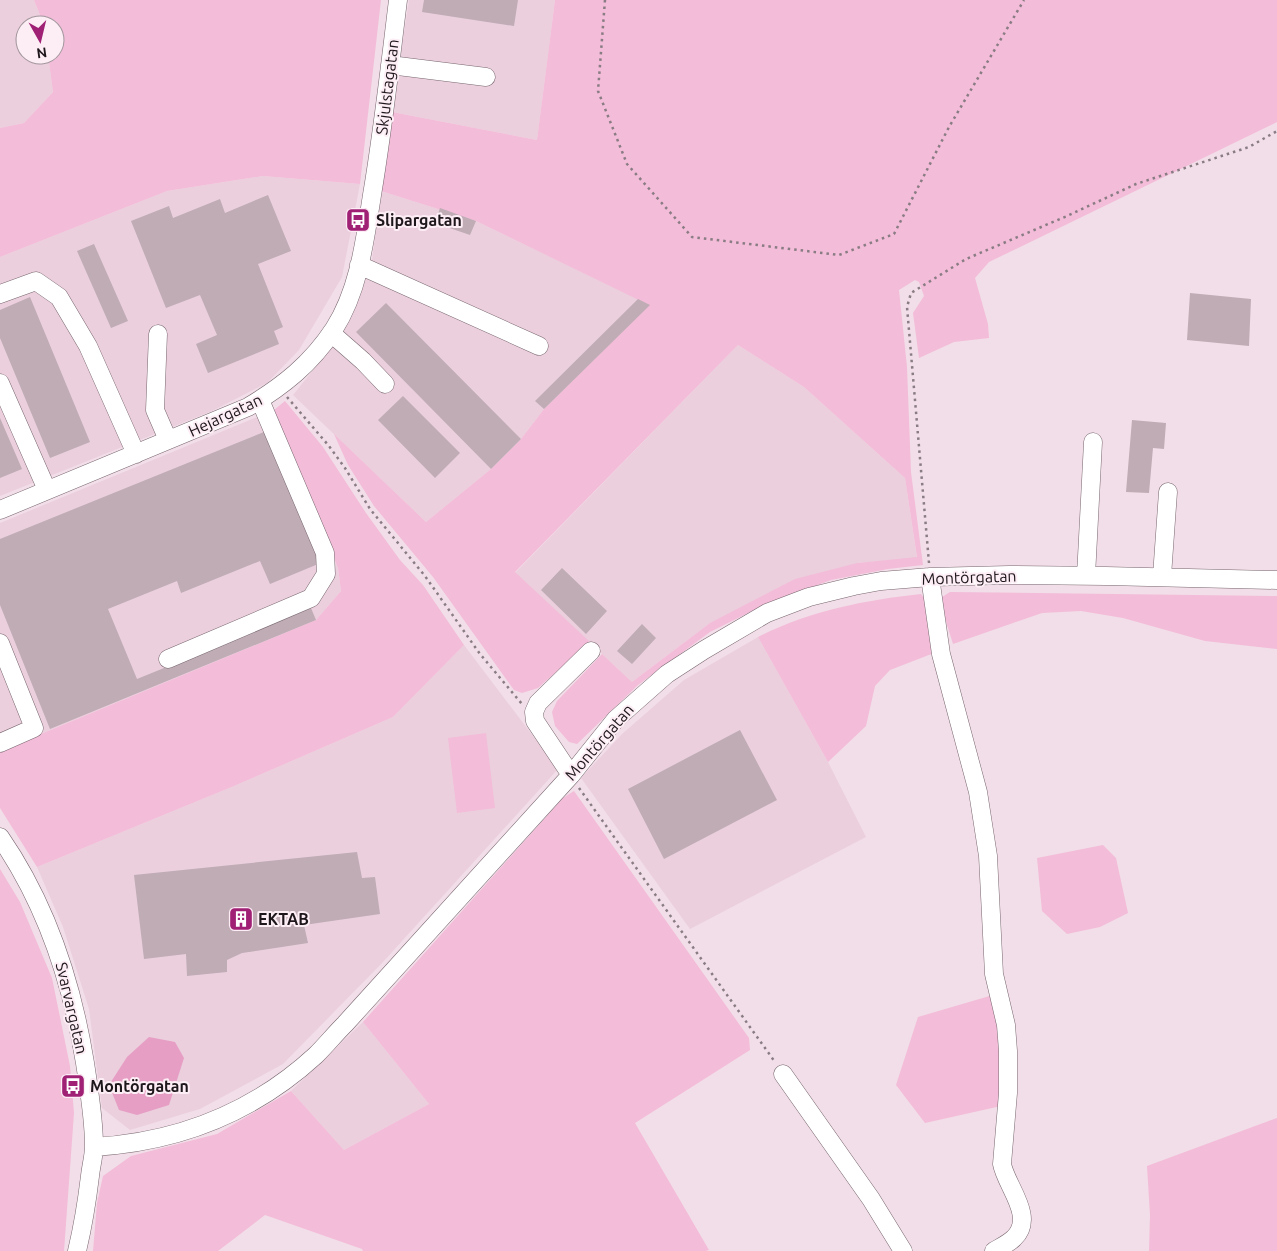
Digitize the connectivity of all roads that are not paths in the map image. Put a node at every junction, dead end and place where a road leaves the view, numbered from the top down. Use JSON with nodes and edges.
{"nodes":[{"id":1,"x":398,"y":0,"type":"edge"},
{"id":2,"x":390,"y":65,"type":"junction"},
{"id":3,"x":486,"y":77,"type":"dead end"},
{"id":4,"x":376,"y":174,"type":"joint"},
{"id":5,"x":359,"y":265,"type":"junction"},
{"id":6,"x":0,"y":294,"type":"edge"},
{"id":7,"x":331,"y":333,"type":"junction"},
{"id":8,"x":158,"y":334,"type":"dead end"},
{"id":9,"x":539,"y":346,"type":"dead end"},
{"id":10,"x":0,"y":383,"type":"edge"},
{"id":11,"x":385,"y":384,"type":"dead end"},
{"id":12,"x":260,"y":400,"type":"junction"},
{"id":13,"x":168,"y":440,"type":"junction"},
{"id":14,"x":1093,"y":442,"type":"dead end"},
{"id":15,"x":136,"y":454,"type":"junction"},
{"id":16,"x":47,"y":490,"type":"junction"},
{"id":17,"x":1168,"y":492,"type":"dead end"},
{"id":18,"x":0,"y":510,"type":"edge"},
{"id":19,"x":1086,"y":576,"type":"junction"},
{"id":20,"x":1162,"y":576,"type":"junction"},
{"id":21,"x":930,"y":577,"type":"junction"},
{"id":22,"x":1277,"y":580,"type":"edge"},
{"id":23,"x":0,"y":643,"type":"edge"},
{"id":24,"x":591,"y":651,"type":"dead end"},
{"id":25,"x":168,"y":659,"type":"dead end"},
{"id":26,"x":0,"y":743,"type":"edge"},
{"id":27,"x":571,"y":775,"type":"junction"},
{"id":28,"x":0,"y":837,"type":"edge"},
{"id":29,"x":783,"y":1074,"type":"road end"},
{"id":30,"x":94,"y":1147,"type":"junction"},
{"id":31,"x":78,"y":1251,"type":"edge"},
{"id":32,"x":903,"y":1251,"type":"edge"},
{"id":33,"x":994,"y":1251,"type":"edge"}],
"edges":[{"from":1,"to":2,"type":"street","name":"Skjulstagatan"},
{"from":2,"to":3,"type":"street"},
{"from":2,"to":4,"type":"street","name":"Skjulstagatan"},
{"from":4,"to":5,"type":"street","name":"Hejargatan"},
{"from":5,"to":7,"type":"street","name":"Hejargatan"},
{"from":5,"to":9,"type":"street"},
{"from":6,"to":15,"type":"street"},
{"from":7,"to":11,"type":"street"},
{"from":7,"to":12,"type":"street","name":"Hejargatan"},
{"from":8,"to":13,"type":"street"},
{"from":10,"to":16,"type":"street"},
{"from":12,"to":13,"type":"street","name":"Hejargatan"},
{"from":12,"to":25,"type":"street"},
{"from":13,"to":15,"type":"street","name":"Hejargatan"},
{"from":14,"to":19,"type":"street"},
{"from":15,"to":16,"type":"street","name":"Hejargatan"},
{"from":16,"to":18,"type":"street","name":"Hejargatan"},
{"from":17,"to":20,"type":"street"},
{"from":19,"to":20,"type":"street","name":"Montörgatan"},
{"from":19,"to":21,"type":"street","name":"Montörgatan"},
{"from":20,"to":22,"type":"street","name":"Montörgatan"},
{"from":21,"to":27,"type":"street","name":"Montörgatan"},
{"from":21,"to":33,"type":"street"},
{"from":23,"to":26,"type":"street"},
{"from":24,"to":27,"type":"street"},
{"from":27,"to":30,"type":"street","name":"Montörgatan"},
{"from":28,"to":30,"type":"street","name":"Svarvargatan"},
{"from":29,"to":32,"type":"street"},
{"from":30,"to":31,"type":"street","name":"Svarvargatan"}]}
